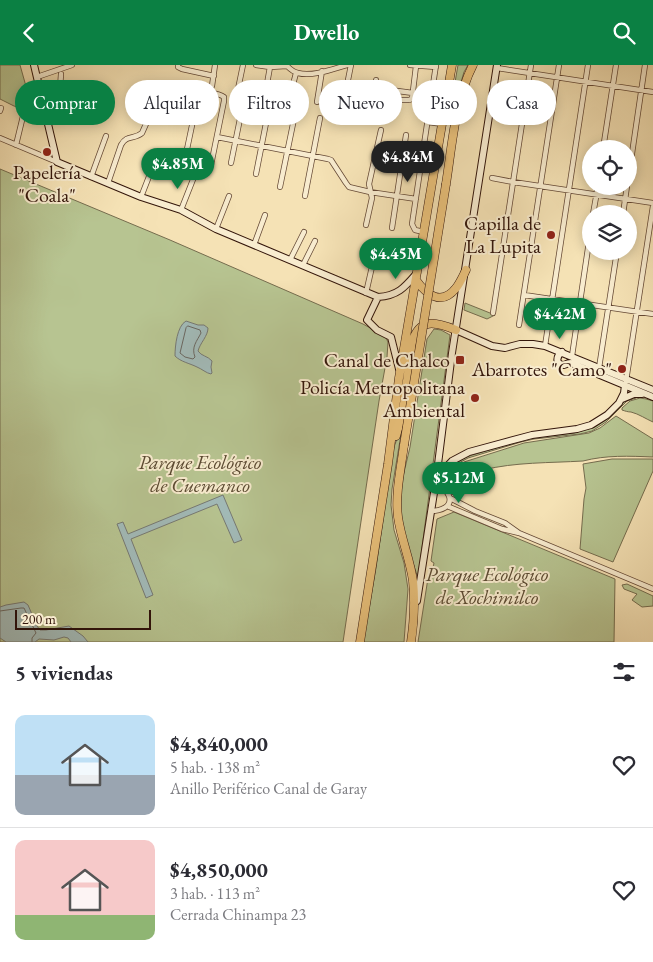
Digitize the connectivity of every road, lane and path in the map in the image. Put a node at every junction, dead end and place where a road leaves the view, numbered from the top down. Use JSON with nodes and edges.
{"nodes":[{"id":1,"x":34,"y":65,"type":"edge"},
{"id":2,"x":72,"y":65,"type":"edge"},
{"id":3,"x":178,"y":65,"type":"edge"},
{"id":4,"x":215,"y":65,"type":"edge"},
{"id":5,"x":243,"y":65,"type":"edge"},
{"id":6,"x":256,"y":65,"type":"edge"},
{"id":7,"x":287,"y":65,"type":"edge"},
{"id":8,"x":349,"y":65,"type":"edge"},
{"id":9,"x":410,"y":65,"type":"edge"},
{"id":10,"x":452,"y":65,"type":"edge"},
{"id":11,"x":473,"y":65,"type":"edge"},
{"id":12,"x":530,"y":65,"type":"edge"},
{"id":13,"x":559,"y":65,"type":"edge"},
{"id":14,"x":588,"y":65,"type":"edge"},
{"id":15,"x":616,"y":65,"type":"edge"},
{"id":16,"x":646,"y":65,"type":"edge"},
{"id":17,"x":275,"y":66,"type":"edge"},
{"id":18,"x":416,"y":66,"type":"edge"},
{"id":19,"x":436,"y":66,"type":"edge"},
{"id":20,"x":270,"y":67,"type":"junction"},
{"id":21,"x":497,"y":67,"type":"edge"},
{"id":22,"x":322,"y":71,"type":"junction"},
{"id":23,"x":296,"y":73,"type":"junction"},
{"id":24,"x":529,"y":73,"type":"junction"},
{"id":25,"x":61,"y":74,"type":"dead end"},
{"id":26,"x":214,"y":76,"type":"junction"},
{"id":27,"x":36,"y":77,"type":"junction"},
{"id":28,"x":557,"y":77,"type":"junction"},
{"id":29,"x":37,"y":80,"type":"edge"},
{"id":30,"x":61,"y":80,"type":"edge"},
{"id":31,"x":213,"y":80,"type":"edge"},
{"id":32,"x":240,"y":80,"type":"edge"},
{"id":33,"x":268,"y":80,"type":"edge"},
{"id":34,"x":294,"y":80,"type":"edge"},
{"id":35,"x":347,"y":80,"type":"edge"},
{"id":36,"x":414,"y":80,"type":"edge"},
{"id":37,"x":434,"y":80,"type":"edge"},
{"id":38,"x":449,"y":80,"type":"edge"},
{"id":39,"x":585,"y":81,"type":"junction"},
{"id":40,"x":613,"y":86,"type":"junction"},
{"id":41,"x":642,"y":90,"type":"junction"},
{"id":42,"x":653,"y":92,"type":"edge"},
{"id":43,"x":317,"y":101,"type":"dead end"},
{"id":44,"x":319,"y":123,"type":"edge"},
{"id":45,"x":21,"y":125,"type":"edge"},
{"id":46,"x":47,"y":125,"type":"edge"},
{"id":47,"x":146,"y":125,"type":"edge"},
{"id":48,"x":238,"y":125,"type":"edge"},
{"id":49,"x":265,"y":125,"type":"edge"},
{"id":50,"x":293,"y":125,"type":"edge"},
{"id":51,"x":428,"y":125,"type":"edge"},
{"id":52,"x":442,"y":125,"type":"edge"},
{"id":53,"x":381,"y":130,"type":"dead end"},
{"id":54,"x":406,"y":135,"type":"dead end"},
{"id":55,"x":106,"y":136,"type":"dead end"},
{"id":56,"x":217,"y":137,"type":"junction"},
{"id":57,"x":0,"y":138,"type":"edge"},
{"id":58,"x":604,"y":140,"type":"edge"},
{"id":59,"x":634,"y":140,"type":"edge"},
{"id":60,"x":235,"y":141,"type":"junction"},
{"id":61,"x":16,"y":145,"type":"junction"},
{"id":62,"x":261,"y":146,"type":"junction"},
{"id":63,"x":287,"y":151,"type":"junction"},
{"id":64,"x":156,"y":156,"type":"dead end"},
{"id":65,"x":313,"y":156,"type":"junction"},
{"id":66,"x":57,"y":162,"type":"junction"},
{"id":67,"x":231,"y":163,"type":"dead end"},
{"id":68,"x":256,"y":174,"type":"dead end"},
{"id":69,"x":91,"y":177,"type":"junction"},
{"id":70,"x":194,"y":177,"type":"dead end"},
{"id":71,"x":492,"y":178,"type":"dead end"},
{"id":72,"x":513,"y":182,"type":"junction"},
{"id":73,"x":108,"y":183,"type":"junction"},
{"id":74,"x":540,"y":186,"type":"junction"},
{"id":75,"x":280,"y":187,"type":"dead end"},
{"id":76,"x":569,"y":190,"type":"junction"},
{"id":77,"x":370,"y":191,"type":"junction"},
{"id":78,"x":582,"y":192,"type":"edge"},
{"id":79,"x":602,"y":195,"type":"edge"},
{"id":80,"x":626,"y":195,"type":"edge"},
{"id":81,"x":229,"y":196,"type":"dead end"},
{"id":82,"x":305,"y":196,"type":"dead end"},
{"id":83,"x":397,"y":196,"type":"junction"},
{"id":84,"x":141,"y":197,"type":"junction"},
{"id":85,"x":416,"y":199,"type":"junction"},
{"id":86,"x":625,"y":199,"type":"junction"},
{"id":87,"x":624,"y":205,"type":"edge"},
{"id":88,"x":653,"y":205,"type":"edge"},
{"id":89,"x":181,"y":210,"type":"junction"},
{"id":90,"x":265,"y":215,"type":"dead end"},
{"id":91,"x":366,"y":225,"type":"dead end"},
{"id":92,"x":392,"y":228,"type":"dead end"},
{"id":93,"x":216,"y":229,"type":"junction"},
{"id":94,"x":304,"y":232,"type":"dead end"},
{"id":95,"x":424,"y":232,"type":"junction"},
{"id":96,"x":314,"y":241,"type":"dead end"},
{"id":97,"x":254,"y":245,"type":"junction"},
{"id":98,"x":374,"y":258,"type":"dead end"},
{"id":99,"x":290,"y":260,"type":"junction"},
{"id":100,"x":586,"y":260,"type":"edge"},
{"id":101,"x":616,"y":260,"type":"edge"},
{"id":102,"x":303,"y":265,"type":"junction"},
{"id":103,"x":466,"y":270,"type":"junction"},
{"id":104,"x":417,"y":276,"type":"junction"},
{"id":105,"x":366,"y":293,"type":"junction"},
{"id":106,"x":524,"y":295,"type":"junction"},
{"id":107,"x":377,"y":299,"type":"junction"},
{"id":108,"x":552,"y":299,"type":"junction"},
{"id":109,"x":580,"y":303,"type":"junction"},
{"id":110,"x":609,"y":308,"type":"junction"},
{"id":111,"x":637,"y":312,"type":"junction"},
{"id":112,"x":493,"y":313,"type":"dead end"},
{"id":113,"x":653,"y":314,"type":"edge"},
{"id":114,"x":519,"y":325,"type":"dead end"},
{"id":115,"x":456,"y":330,"type":"junction"},
{"id":116,"x":545,"y":345,"type":"junction"},
{"id":117,"x":562,"y":352,"type":"junction"},
{"id":118,"x":572,"y":356,"type":"junction"},
{"id":119,"x":599,"y":368,"type":"junction"},
{"id":120,"x":400,"y":378,"type":"junction"},
{"id":121,"x":626,"y":382,"type":"junction"},
{"id":122,"x":653,"y":390,"type":"edge"},
{"id":123,"x":644,"y":394,"type":"junction"},
{"id":124,"x":653,"y":397,"type":"edge"},
{"id":125,"x":620,"y":401,"type":"junction"},
{"id":126,"x":388,"y":464,"type":"junction"},
{"id":127,"x":436,"y":479,"type":"junction"},
{"id":128,"x":450,"y":498,"type":"junction"},
{"id":129,"x":447,"y":506,"type":"junction"},
{"id":130,"x":431,"y":511,"type":"junction"},
{"id":131,"x":475,"y":511,"type":"junction"},
{"id":132,"x":472,"y":516,"type":"junction"},
{"id":133,"x":519,"y":533,"type":"junction"},
{"id":134,"x":653,"y":589,"type":"edge"},
{"id":135,"x":414,"y":622,"type":"junction"},
{"id":136,"x":360,"y":642,"type":"edge"},
{"id":137,"x":411,"y":642,"type":"edge"}],
"edges":[{"from":1,"to":27,"type":"main road"},
{"from":2,"to":27,"type":"street"},
{"from":3,"to":26,"type":"street"},
{"from":4,"to":26,"type":"street"},
{"from":5,"to":32,"type":"street"},
{"from":6,"to":20,"type":"street"},
{"from":7,"to":17,"type":"street"},
{"from":7,"to":23,"type":"street"},
{"from":8,"to":22,"type":"street"},
{"from":8,"to":35,"type":"street"},
{"from":9,"to":18,"type":"street"},
{"from":10,"to":38,"type":"highway"},
{"from":11,"to":135,"type":"highway","bridge":true},
{"from":12,"to":24,"type":"street"},
{"from":13,"to":28,"type":"street"},
{"from":14,"to":39,"type":"street"},
{"from":15,"to":40,"type":"street"},
{"from":16,"to":41,"type":"street"},
{"from":17,"to":20,"type":"street"},
{"from":18,"to":19,"type":"street"},
{"from":18,"to":36,"type":"street"},
{"from":19,"to":37,"type":"street"},
{"from":20,"to":33,"type":"street"},
{"from":21,"to":24,"type":"street"},
{"from":21,"to":103,"type":"main road"},
{"from":22,"to":23,"type":"street"},
{"from":22,"to":43,"type":"street"},
{"from":23,"to":34,"type":"street"},
{"from":24,"to":28,"type":"street"},
{"from":24,"to":72,"type":"street"},
{"from":25,"to":30,"type":"street"},
{"from":26,"to":31,"type":"street"},
{"from":27,"to":29,"type":"main road"},
{"from":28,"to":39,"type":"street"},
{"from":28,"to":74,"type":"street"},
{"from":39,"to":40,"type":"street"},
{"from":39,"to":76,"type":"street"},
{"from":40,"to":41,"type":"street"},
{"from":40,"to":58,"type":"street"},
{"from":41,"to":42,"type":"street"},
{"from":41,"to":59,"type":"street"},
{"from":44,"to":65,"type":"street"},
{"from":45,"to":61,"type":"street"},
{"from":46,"to":66,"type":"main road"},
{"from":47,"to":73,"type":"street"},
{"from":48,"to":60,"type":"street"},
{"from":49,"to":62,"type":"street"},
{"from":50,"to":63,"type":"street"},
{"from":51,"to":85,"type":"street"},
{"from":52,"to":95,"type":"highway"},
{"from":53,"to":77,"type":"street"},
{"from":54,"to":83,"type":"street"},
{"from":55,"to":69,"type":"street"},
{"from":56,"to":56,"type":"street"},
{"from":56,"to":60,"type":"street"},
{"from":57,"to":61,"type":"street"},
{"from":60,"to":62,"type":"street"},
{"from":60,"to":67,"type":"street"},
{"from":61,"to":66,"type":"street"},
{"from":62,"to":63,"type":"street"},
{"from":62,"to":68,"type":"street"},
{"from":63,"to":65,"type":"street"},
{"from":63,"to":75,"type":"street"},
{"from":64,"to":84,"type":"street"},
{"from":65,"to":77,"type":"street"},
{"from":65,"to":82,"type":"street"},
{"from":66,"to":69,"type":"main road"},
{"from":69,"to":73,"type":"main road"},
{"from":70,"to":89,"type":"street"},
{"from":71,"to":72,"type":"street"},
{"from":72,"to":74,"type":"street"},
{"from":72,"to":112,"type":"street"},
{"from":73,"to":84,"type":"main road"},
{"from":74,"to":76,"type":"street"},
{"from":74,"to":106,"type":"street"},
{"from":76,"to":78,"type":"street"},
{"from":76,"to":108,"type":"street"},
{"from":77,"to":83,"type":"street"},
{"from":77,"to":91,"type":"street"},
{"from":79,"to":86,"type":"street"},
{"from":80,"to":86,"type":"street"},
{"from":81,"to":93,"type":"street"},
{"from":83,"to":85,"type":"street"},
{"from":83,"to":92,"type":"street"},
{"from":84,"to":89,"type":"main road"},
{"from":85,"to":95,"type":"street"},
{"from":86,"to":87,"type":"street"},
{"from":86,"to":88,"type":"street"},
{"from":88,"to":111,"type":"street"},
{"from":89,"to":93,"type":"main road"},
{"from":90,"to":97,"type":"street"},
{"from":93,"to":97,"type":"main road"},
{"from":94,"to":99,"type":"street"},
{"from":95,"to":104,"type":"highway"},
{"from":96,"to":102,"type":"street"},
{"from":97,"to":99,"type":"main road"},
{"from":98,"to":105,"type":"street"},
{"from":99,"to":102,"type":"main road"},
{"from":100,"to":109,"type":"street"},
{"from":101,"to":110,"type":"street"},
{"from":102,"to":105,"type":"main road"},
{"from":103,"to":104,"type":"highway"},
{"from":103,"to":115,"type":"main road"},
{"from":104,"to":107,"type":"main road"},
{"from":104,"to":120,"type":"highway"},
{"from":105,"to":107,"type":"main road"},
{"from":106,"to":108,"type":"street"},
{"from":106,"to":114,"type":"street"},
{"from":107,"to":120,"type":"main road"},
{"from":108,"to":109,"type":"street"},
{"from":108,"to":116,"type":"street"},
{"from":109,"to":110,"type":"street"},
{"from":109,"to":118,"type":"street"},
{"from":110,"to":111,"type":"street"},
{"from":110,"to":119,"type":"street"},
{"from":111,"to":113,"type":"street"},
{"from":111,"to":121,"type":"street"},
{"from":115,"to":116,"type":"main road"},
{"from":115,"to":126,"type":"highway"},
{"from":115,"to":127,"type":"main road"},
{"from":116,"to":117,"type":"main road"},
{"from":117,"to":118,"type":"main road"},
{"from":117,"to":121,"type":"main road"},
{"from":118,"to":119,"type":"main road"},
{"from":119,"to":121,"type":"main road"},
{"from":120,"to":126,"type":"highway"},
{"from":121,"to":122,"type":"main road"},
{"from":121,"to":123,"type":"main road"},
{"from":121,"to":125,"type":"main road"},
{"from":123,"to":124,"type":"main road"},
{"from":123,"to":125,"type":"main road"},
{"from":125,"to":127,"type":"main road"},
{"from":126,"to":136,"type":"highway"},
{"from":127,"to":128,"type":"street"},
{"from":127,"to":130,"type":"main road"},
{"from":128,"to":129,"type":"street"},
{"from":128,"to":131,"type":"street"},
{"from":129,"to":130,"type":"street"},
{"from":129,"to":132,"type":"street"},
{"from":130,"to":135,"type":"main road"},
{"from":131,"to":132,"type":"street"},
{"from":131,"to":133,"type":"street"},
{"from":132,"to":133,"type":"street"},
{"from":133,"to":134,"type":"street"},
{"from":135,"to":137,"type":"highway"}]}
